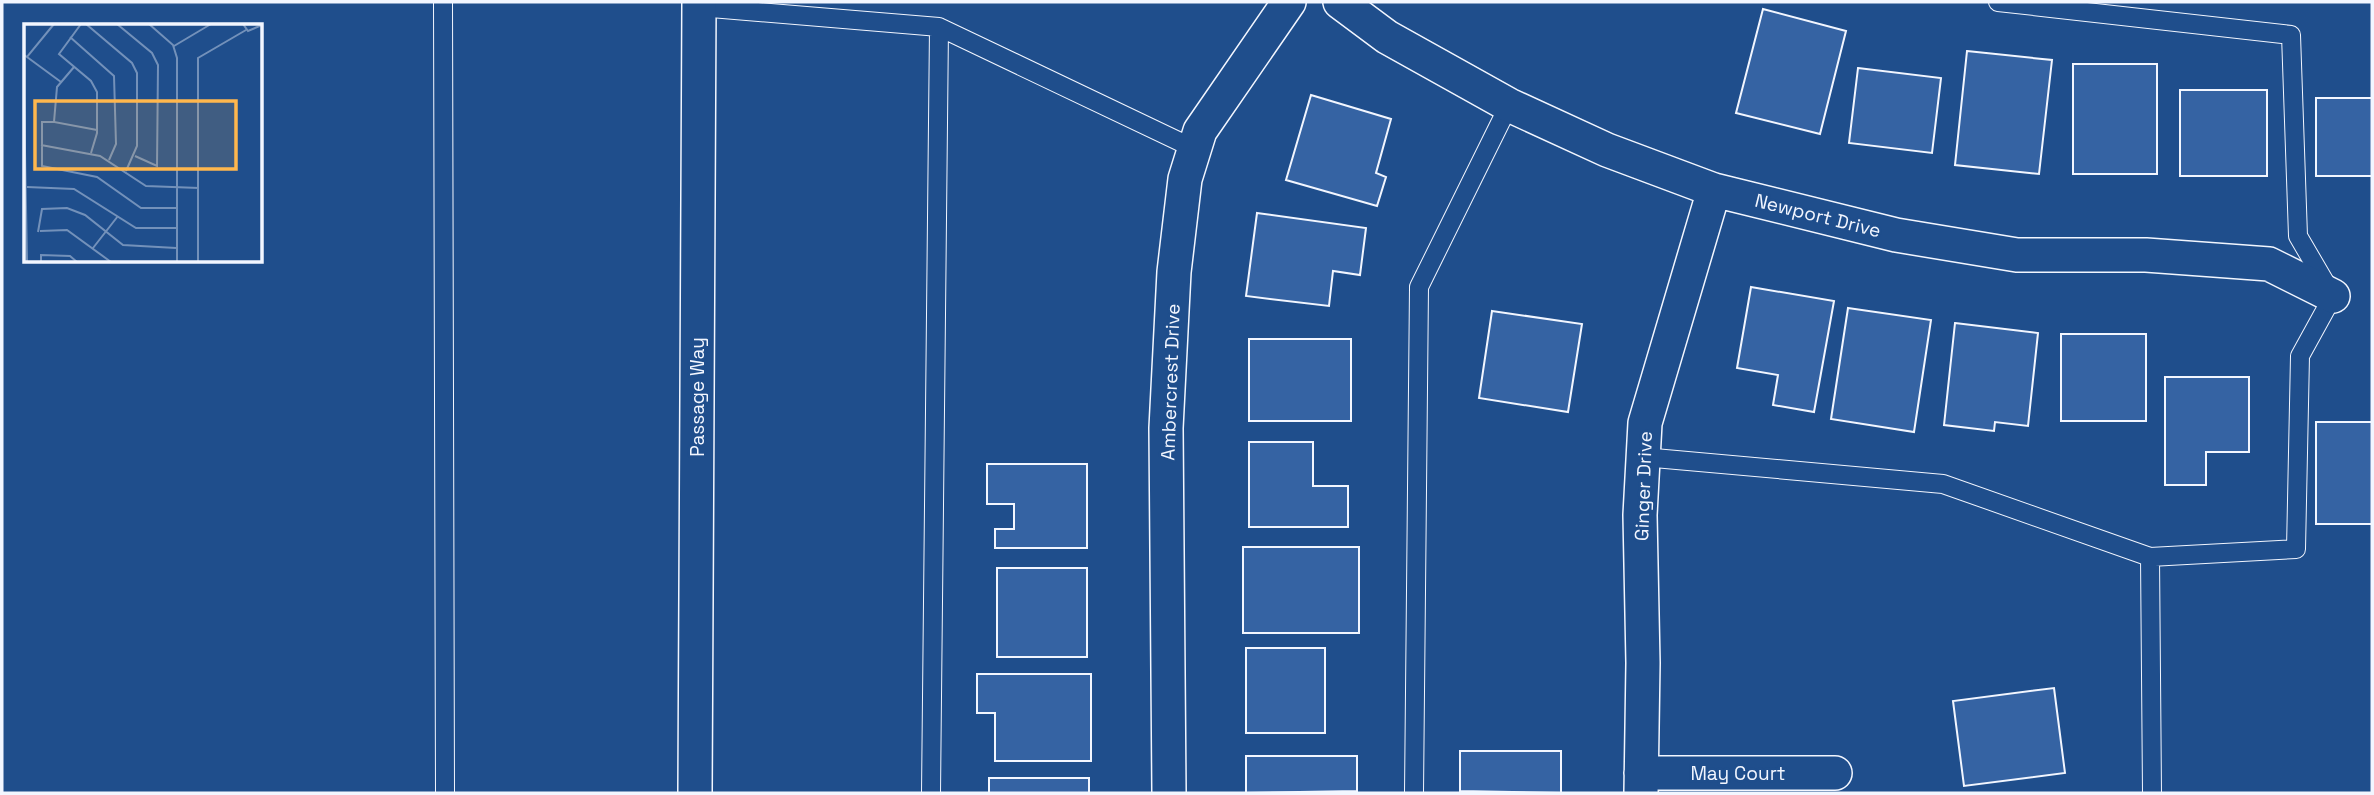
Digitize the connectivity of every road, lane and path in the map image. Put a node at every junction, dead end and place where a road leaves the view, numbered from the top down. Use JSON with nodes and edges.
{"nodes":[{"id":1,"x":443,"y":2,"type":"edge"},
{"id":2,"x":1289,"y":2,"type":"edge"},
{"id":3,"x":1340,"y":2,"type":"edge"},
{"id":4,"x":1998,"y":2,"type":"edge"},
{"id":5,"x":699,"y":4,"type":"edge"},
{"id":6,"x":939,"y":27,"type":"junction"},
{"id":7,"x":1509,"y":105,"type":"junction"},
{"id":8,"x":1195,"y":149,"type":"junction"},
{"id":9,"x":1714,"y":190,"type":"junction"},
{"id":10,"x":2333,"y":296,"type":"junction"},
{"id":11,"x":1643,"y":457,"type":"junction"},
{"id":12,"x":2150,"y":557,"type":"junction"},
{"id":13,"x":1835,"y":773,"type":"dead end"},
{"id":14,"x":1641,"y":783,"type":"edge"},
{"id":15,"x":446,"y":793,"type":"edge"},
{"id":16,"x":695,"y":793,"type":"edge"},
{"id":17,"x":931,"y":793,"type":"edge"},
{"id":18,"x":1169,"y":793,"type":"edge"},
{"id":19,"x":1414,"y":793,"type":"edge"},
{"id":20,"x":2152,"y":793,"type":"edge"}],
"edges":[{"from":1,"to":15,"type":"lane"},
{"from":2,"to":8,"type":"street","name":"Ambercrest Drive"},
{"from":3,"to":7,"type":"street","name":"Newport Drive"},
{"from":4,"to":10,"type":"lane"},
{"from":5,"to":6,"type":"lane"},
{"from":5,"to":16,"type":"street","name":"Passage Way"},
{"from":6,"to":8,"type":"lane"},
{"from":6,"to":17,"type":"lane"},
{"from":7,"to":9,"type":"street","name":"Newport Drive"},
{"from":7,"to":19,"type":"lane"},
{"from":8,"to":18,"type":"street","name":"Ambercrest Drive"},
{"from":9,"to":10,"type":"street","name":"Newport Drive"},
{"from":9,"to":11,"type":"street","name":"Ginger Drive"},
{"from":10,"to":12,"type":"lane"},
{"from":11,"to":12,"type":"lane"},
{"from":11,"to":14,"type":"street","name":"Ginger Drive"},
{"from":12,"to":20,"type":"lane"},
{"from":13,"to":14,"type":"street","name":"May Court"}]}
